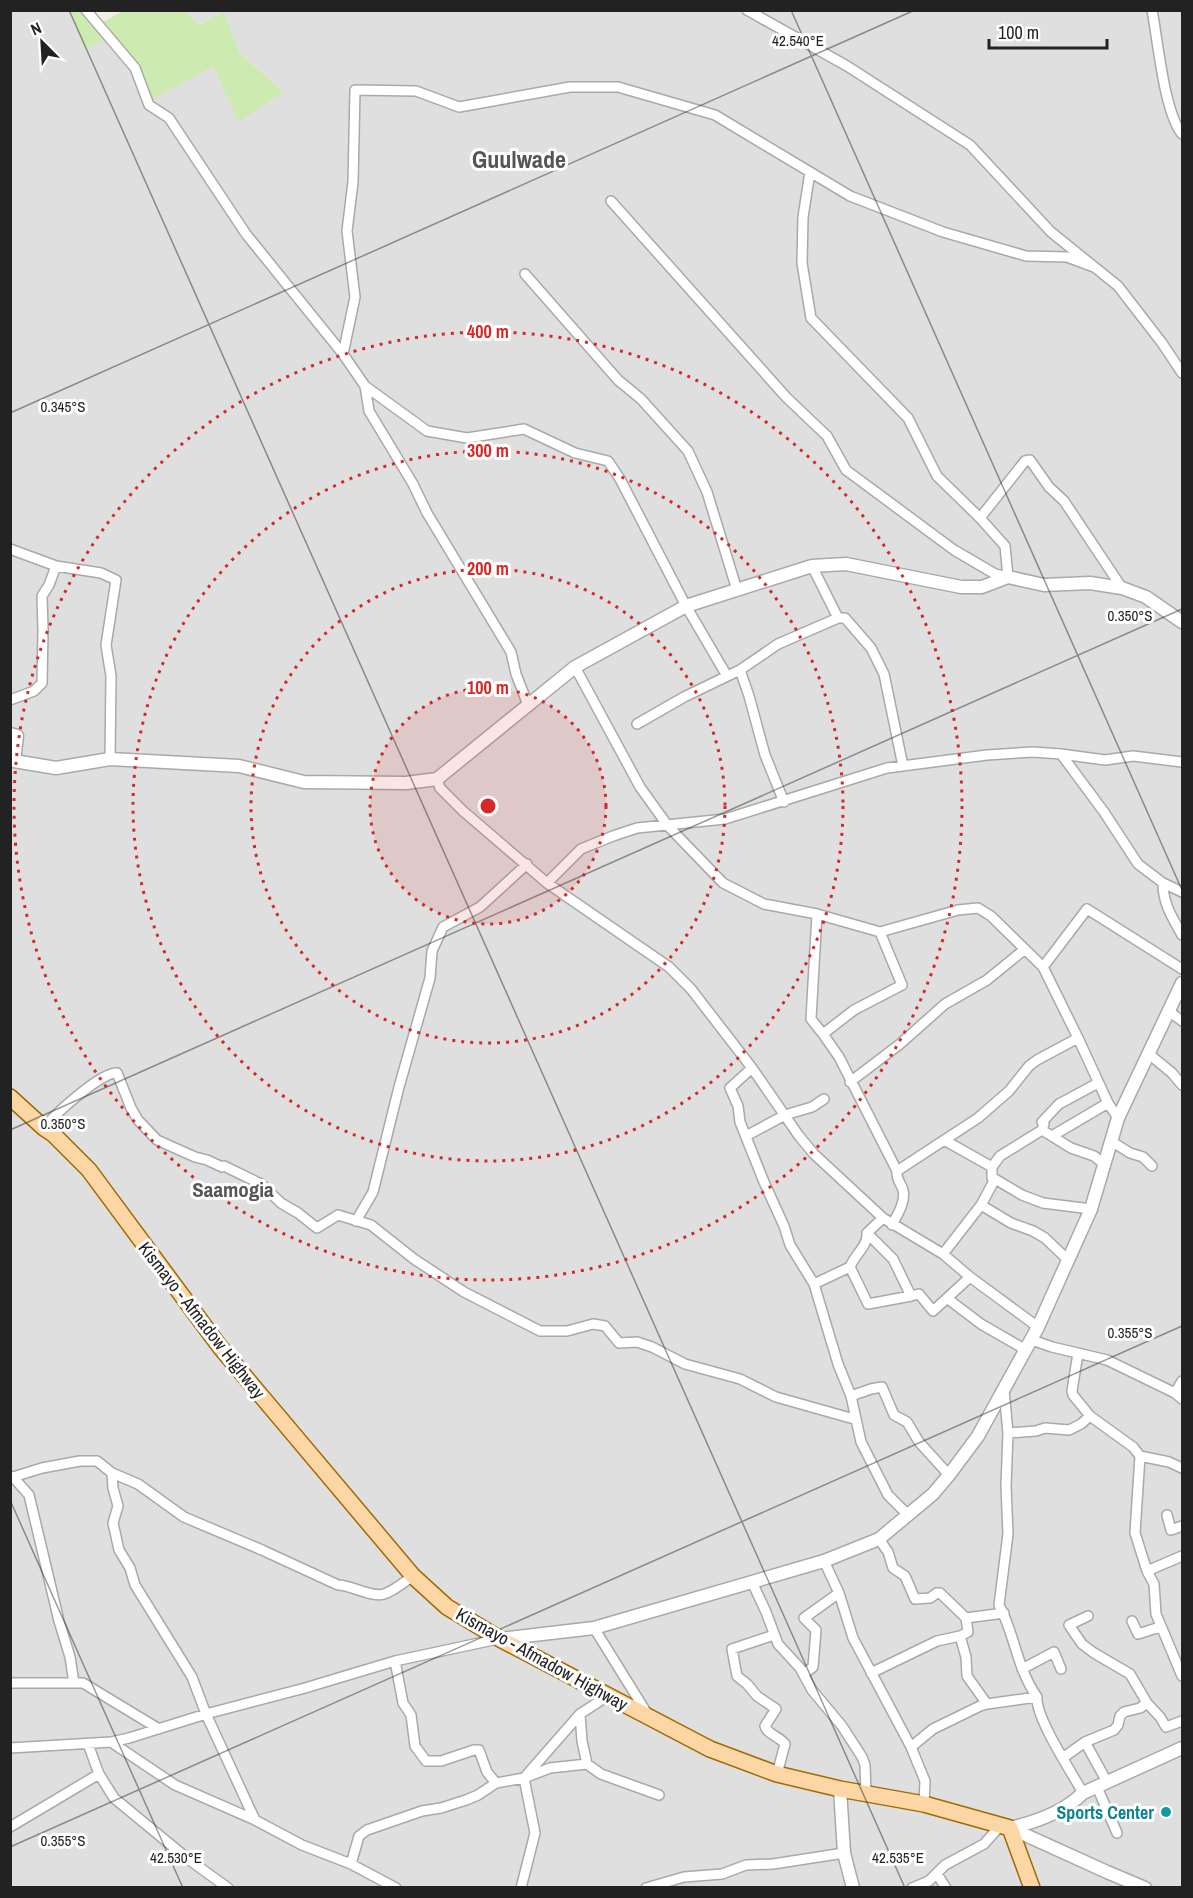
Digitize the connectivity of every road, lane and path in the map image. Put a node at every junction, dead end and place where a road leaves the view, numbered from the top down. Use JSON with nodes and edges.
{"nodes":[{"id":1,"x":86,"y":10,"type":"edge"},
{"id":2,"x":747,"y":10,"type":"edge"},
{"id":3,"x":1152,"y":10,"type":"edge"},
{"id":4,"x":1182,"y":134,"type":"edge"},
{"id":5,"x":810,"y":172,"type":"junction"},
{"id":6,"x":611,"y":201,"type":"dead end"},
{"id":7,"x":1094,"y":267,"type":"junction"},
{"id":8,"x":525,"y":274,"type":"dead end"},
{"id":9,"x":344,"y":354,"type":"junction"},
{"id":10,"x":1182,"y":374,"type":"edge"},
{"id":11,"x":365,"y":386,"type":"junction"},
{"id":12,"x":980,"y":518,"type":"junction"},
{"id":13,"x":10,"y":549,"type":"edge"},
{"id":14,"x":56,"y":566,"type":"junction"},
{"id":15,"x":812,"y":566,"type":"junction"},
{"id":16,"x":1008,"y":578,"type":"junction"},
{"id":17,"x":1122,"y":588,"type":"junction"},
{"id":18,"x":737,"y":590,"type":"junction"},
{"id":19,"x":686,"y":606,"type":"junction"},
{"id":20,"x":838,"y":618,"type":"junction"},
{"id":21,"x":1182,"y":622,"type":"edge"},
{"id":22,"x":575,"y":667,"type":"junction"},
{"id":23,"x":740,"y":670,"type":"junction"},
{"id":24,"x":727,"y":676,"type":"junction"},
{"id":25,"x":10,"y":700,"type":"edge"},
{"id":26,"x":528,"y":705,"type":"junction"},
{"id":27,"x":637,"y":724,"type":"dead end"},
{"id":28,"x":10,"y":735,"type":"edge"},
{"id":29,"x":1061,"y":754,"type":"junction"},
{"id":30,"x":110,"y":759,"type":"junction"},
{"id":31,"x":12,"y":761,"type":"edge"},
{"id":32,"x":1182,"y":762,"type":"edge"},
{"id":33,"x":903,"y":766,"type":"junction"},
{"id":34,"x":437,"y":779,"type":"junction"},
{"id":35,"x":784,"y":802,"type":"junction"},
{"id":36,"x":668,"y":826,"type":"junction"},
{"id":37,"x":527,"y":864,"type":"junction"},
{"id":38,"x":547,"y":883,"type":"junction"},
{"id":39,"x":1163,"y":883,"type":"junction"},
{"id":40,"x":1182,"y":892,"type":"edge"},
{"id":41,"x":817,"y":914,"type":"junction"},
{"id":42,"x":880,"y":932,"type":"junction"},
{"id":43,"x":1182,"y":935,"type":"edge"},
{"id":44,"x":1025,"y":949,"type":"junction"},
{"id":45,"x":1043,"y":967,"type":"junction"},
{"id":46,"x":1182,"y":969,"type":"edge"},
{"id":47,"x":1182,"y":983,"type":"edge"},
{"id":48,"x":1170,"y":1012,"type":"junction"},
{"id":49,"x":1182,"y":1021,"type":"edge"},
{"id":50,"x":824,"y":1034,"type":"junction"},
{"id":51,"x":1078,"y":1038,"type":"junction"},
{"id":52,"x":1149,"y":1054,"type":"junction"},
{"id":53,"x":752,"y":1068,"type":"junction"},
{"id":54,"x":850,"y":1082,"type":"junction"},
{"id":55,"x":1098,"y":1083,"type":"junction"},
{"id":56,"x":1182,"y":1086,"type":"edge"},
{"id":57,"x":10,"y":1097,"type":"edge"},
{"id":58,"x":824,"y":1099,"type":"dead end"},
{"id":59,"x":1108,"y":1103,"type":"junction"},
{"id":60,"x":785,"y":1115,"type":"junction"},
{"id":61,"x":1118,"y":1118,"type":"junction"},
{"id":62,"x":44,"y":1128,"type":"junction"},
{"id":63,"x":1042,"y":1130,"type":"junction"},
{"id":64,"x":746,"y":1136,"type":"junction"},
{"id":65,"x":1052,"y":1136,"type":"junction"},
{"id":66,"x":944,"y":1140,"type":"junction"},
{"id":67,"x":1111,"y":1141,"type":"junction"},
{"id":68,"x":1105,"y":1165,"type":"junction"},
{"id":69,"x":1152,"y":1166,"type":"dead end"},
{"id":70,"x":992,"y":1167,"type":"junction"},
{"id":71,"x":897,"y":1171,"type":"junction"},
{"id":72,"x":994,"y":1179,"type":"junction"},
{"id":73,"x":981,"y":1205,"type":"junction"},
{"id":74,"x":1091,"y":1209,"type":"junction"},
{"id":75,"x":882,"y":1218,"type":"junction"},
{"id":76,"x":356,"y":1221,"type":"junction"},
{"id":77,"x":892,"y":1225,"type":"junction"},
{"id":78,"x":867,"y":1233,"type":"junction"},
{"id":79,"x":943,"y":1254,"type":"junction"},
{"id":80,"x":1069,"y":1261,"type":"junction"},
{"id":81,"x":850,"y":1267,"type":"junction"},
{"id":82,"x":970,"y":1277,"type":"junction"},
{"id":83,"x":814,"y":1284,"type":"junction"},
{"id":84,"x":911,"y":1296,"type":"junction"},
{"id":85,"x":948,"y":1299,"type":"junction"},
{"id":86,"x":1038,"y":1327,"type":"junction"},
{"id":87,"x":1029,"y":1345,"type":"junction"},
{"id":88,"x":1078,"y":1353,"type":"junction"},
{"id":89,"x":1182,"y":1381,"type":"edge"},
{"id":90,"x":1004,"y":1390,"type":"junction"},
{"id":91,"x":851,"y":1396,"type":"junction"},
{"id":92,"x":1179,"y":1396,"type":"edge"},
{"id":93,"x":1090,"y":1416,"type":"junction"},
{"id":94,"x":854,"y":1419,"type":"junction"},
{"id":95,"x":1008,"y":1433,"type":"junction"},
{"id":96,"x":1140,"y":1456,"type":"junction"},
{"id":97,"x":1182,"y":1468,"type":"edge"},
{"id":98,"x":112,"y":1473,"type":"junction"},
{"id":99,"x":949,"y":1475,"type":"junction"},
{"id":100,"x":12,"y":1476,"type":"edge"},
{"id":101,"x":908,"y":1515,"type":"junction"},
{"id":102,"x":1167,"y":1515,"type":"dead end"},
{"id":103,"x":1182,"y":1527,"type":"edge"},
{"id":104,"x":879,"y":1539,"type":"junction"},
{"id":105,"x":1182,"y":1556,"type":"edge"},
{"id":106,"x":824,"y":1561,"type":"junction"},
{"id":107,"x":1147,"y":1571,"type":"junction"},
{"id":108,"x":413,"y":1576,"type":"junction"},
{"id":109,"x":752,"y":1582,"type":"junction"},
{"id":110,"x":839,"y":1593,"type":"junction"},
{"id":111,"x":1004,"y":1613,"type":"junction"},
{"id":112,"x":1088,"y":1616,"type":"dead end"},
{"id":113,"x":966,"y":1618,"type":"junction"},
{"id":114,"x":1132,"y":1621,"type":"dead end"},
{"id":115,"x":1160,"y":1627,"type":"junction"},
{"id":116,"x":594,"y":1628,"type":"junction"},
{"id":117,"x":774,"y":1635,"type":"junction"},
{"id":118,"x":960,"y":1636,"type":"junction"},
{"id":119,"x":500,"y":1639,"type":"junction"},
{"id":120,"x":395,"y":1661,"type":"junction"},
{"id":121,"x":1061,"y":1668,"type":"dead end"},
{"id":122,"x":1022,"y":1669,"type":"junction"},
{"id":123,"x":871,"y":1673,"type":"junction"},
{"id":124,"x":804,"y":1674,"type":"junction"},
{"id":125,"x":1182,"y":1676,"type":"edge"},
{"id":126,"x":10,"y":1683,"type":"edge"},
{"id":127,"x":74,"y":1683,"type":"junction"},
{"id":128,"x":609,"y":1695,"type":"junction"},
{"id":129,"x":1037,"y":1697,"type":"junction"},
{"id":130,"x":1147,"y":1703,"type":"junction"},
{"id":131,"x":987,"y":1704,"type":"junction"},
{"id":132,"x":206,"y":1714,"type":"junction"},
{"id":133,"x":580,"y":1714,"type":"junction"},
{"id":134,"x":650,"y":1717,"type":"junction"},
{"id":135,"x":1182,"y":1721,"type":"edge"},
{"id":136,"x":159,"y":1729,"type":"junction"},
{"id":137,"x":111,"y":1742,"type":"junction"},
{"id":138,"x":1085,"y":1742,"type":"junction"},
{"id":139,"x":88,"y":1744,"type":"junction"},
{"id":140,"x":911,"y":1747,"type":"junction"},
{"id":141,"x":10,"y":1748,"type":"edge"},
{"id":142,"x":1182,"y":1748,"type":"edge"},
{"id":143,"x":1064,"y":1757,"type":"junction"},
{"id":144,"x":587,"y":1764,"type":"junction"},
{"id":145,"x":99,"y":1774,"type":"junction"},
{"id":146,"x":777,"y":1774,"type":"junction"},
{"id":147,"x":524,"y":1778,"type":"junction"},
{"id":148,"x":496,"y":1783,"type":"junction"},
{"id":149,"x":1102,"y":1785,"type":"junction"},
{"id":150,"x":840,"y":1789,"type":"junction"},
{"id":151,"x":1083,"y":1792,"type":"junction"},
{"id":152,"x":659,"y":1794,"type":"dead end"},
{"id":153,"x":866,"y":1794,"type":"junction"},
{"id":154,"x":924,"y":1803,"type":"junction"},
{"id":155,"x":255,"y":1820,"type":"junction"},
{"id":156,"x":10,"y":1827,"type":"edge"},
{"id":157,"x":1006,"y":1827,"type":"junction"},
{"id":158,"x":1117,"y":1833,"type":"dead end"},
{"id":159,"x":844,"y":1853,"type":"junction"},
{"id":160,"x":351,"y":1864,"type":"junction"},
{"id":161,"x":943,"y":1881,"type":"edge"},
{"id":162,"x":228,"y":1887,"type":"edge"},
{"id":163,"x":396,"y":1887,"type":"edge"},
{"id":164,"x":521,"y":1887,"type":"edge"},
{"id":165,"x":646,"y":1887,"type":"edge"},
{"id":166,"x":853,"y":1887,"type":"edge"},
{"id":167,"x":912,"y":1887,"type":"edge"},
{"id":168,"x":957,"y":1887,"type":"edge"},
{"id":169,"x":1032,"y":1887,"type":"edge"},
{"id":170,"x":1145,"y":1887,"type":"edge"}],
"edges":[{"from":1,"to":9,"type":"street"},
{"from":2,"to":7,"type":"street"},
{"from":3,"to":4,"type":"street"},
{"from":5,"to":7,"type":"street"},
{"from":5,"to":9,"type":"street"},
{"from":5,"to":12,"type":"street"},
{"from":6,"to":16,"type":"street"},
{"from":7,"to":10,"type":"street"},
{"from":8,"to":18,"type":"street"},
{"from":9,"to":11,"type":"street"},
{"from":11,"to":19,"type":"street"},
{"from":11,"to":26,"type":"street"},
{"from":12,"to":16,"type":"street"},
{"from":12,"to":17,"type":"street"},
{"from":13,"to":14,"type":"street"},
{"from":14,"to":25,"type":"street"},
{"from":14,"to":30,"type":"street"},
{"from":15,"to":16,"type":"street"},
{"from":15,"to":18,"type":"street"},
{"from":15,"to":20,"type":"street"},
{"from":16,"to":17,"type":"street"},
{"from":17,"to":21,"type":"street"},
{"from":18,"to":19,"type":"street"},
{"from":19,"to":22,"type":"street"},
{"from":19,"to":24,"type":"street"},
{"from":20,"to":23,"type":"street"},
{"from":20,"to":33,"type":"street"},
{"from":22,"to":26,"type":"street"},
{"from":22,"to":36,"type":"street"},
{"from":23,"to":24,"type":"street"},
{"from":23,"to":35,"type":"street"},
{"from":24,"to":27,"type":"street"},
{"from":26,"to":34,"type":"street"},
{"from":28,"to":31,"type":"street"},
{"from":29,"to":32,"type":"street"},
{"from":29,"to":33,"type":"street"},
{"from":29,"to":39,"type":"street"},
{"from":30,"to":31,"type":"street"},
{"from":30,"to":34,"type":"street"},
{"from":33,"to":35,"type":"street"},
{"from":34,"to":37,"type":"street"},
{"from":35,"to":36,"type":"street"},
{"from":36,"to":38,"type":"street"},
{"from":36,"to":41,"type":"street"},
{"from":37,"to":38,"type":"street"},
{"from":37,"to":76,"type":"street"},
{"from":38,"to":53,"type":"street"},
{"from":39,"to":40,"type":"street"},
{"from":39,"to":43,"type":"street"},
{"from":41,"to":42,"type":"street"},
{"from":41,"to":50,"type":"street"},
{"from":42,"to":44,"type":"street"},
{"from":42,"to":50,"type":"street"},
{"from":44,"to":45,"type":"street"},
{"from":44,"to":54,"type":"street"},
{"from":45,"to":46,"type":"street"},
{"from":45,"to":51,"type":"street"},
{"from":47,"to":48,"type":"street"},
{"from":48,"to":49,"type":"street"},
{"from":48,"to":52,"type":"street"},
{"from":50,"to":54,"type":"street"},
{"from":51,"to":55,"type":"street"},
{"from":51,"to":66,"type":"street"},
{"from":52,"to":56,"type":"street"},
{"from":52,"to":61,"type":"street"},
{"from":53,"to":60,"type":"street"},
{"from":53,"to":64,"type":"street"},
{"from":54,"to":71,"type":"street"},
{"from":55,"to":59,"type":"street"},
{"from":55,"to":63,"type":"street"},
{"from":57,"to":62,"type":"main road","name":"Kismayo - Afmadow Highway"},
{"from":58,"to":60,"type":"street"},
{"from":59,"to":61,"type":"street"},
{"from":59,"to":65,"type":"street"},
{"from":60,"to":64,"type":"street"},
{"from":60,"to":75,"type":"street"},
{"from":61,"to":67,"type":"street"},
{"from":62,"to":76,"type":"street"},
{"from":62,"to":108,"type":"main road","name":"Kismayo - Afmadow Highway"},
{"from":63,"to":65,"type":"street"},
{"from":63,"to":70,"type":"street"},
{"from":64,"to":83,"type":"street"},
{"from":65,"to":68,"type":"street"},
{"from":66,"to":70,"type":"street"},
{"from":66,"to":71,"type":"street"},
{"from":67,"to":68,"type":"street"},
{"from":67,"to":69,"type":"street"},
{"from":68,"to":74,"type":"street"},
{"from":70,"to":72,"type":"street"},
{"from":71,"to":77,"type":"street"},
{"from":72,"to":73,"type":"street"},
{"from":72,"to":74,"type":"street"},
{"from":73,"to":79,"type":"street"},
{"from":73,"to":80,"type":"street"},
{"from":74,"to":80,"type":"street"},
{"from":75,"to":77,"type":"street"},
{"from":75,"to":78,"type":"street"},
{"from":76,"to":94,"type":"street"},
{"from":77,"to":79,"type":"street"},
{"from":78,"to":81,"type":"street"},
{"from":78,"to":84,"type":"street"},
{"from":79,"to":82,"type":"street"},
{"from":80,"to":86,"type":"street"},
{"from":81,"to":83,"type":"street"},
{"from":81,"to":84,"type":"street"},
{"from":82,"to":85,"type":"street"},
{"from":82,"to":86,"type":"street"},
{"from":83,"to":91,"type":"street"},
{"from":84,"to":85,"type":"street"},
{"from":85,"to":87,"type":"street"},
{"from":86,"to":87,"type":"street"},
{"from":87,"to":88,"type":"street"},
{"from":87,"to":90,"type":"street"},
{"from":88,"to":92,"type":"street"},
{"from":88,"to":93,"type":"street"},
{"from":89,"to":92,"type":"street"},
{"from":90,"to":95,"type":"street"},
{"from":90,"to":99,"type":"street"},
{"from":91,"to":94,"type":"street"},
{"from":91,"to":99,"type":"street"},
{"from":93,"to":95,"type":"street"},
{"from":93,"to":96,"type":"street"},
{"from":94,"to":101,"type":"street"},
{"from":95,"to":111,"type":"street"},
{"from":96,"to":97,"type":"street"},
{"from":96,"to":107,"type":"street"},
{"from":98,"to":100,"type":"street"},
{"from":98,"to":108,"type":"street"},
{"from":98,"to":132,"type":"street"},
{"from":99,"to":101,"type":"street"},
{"from":100,"to":127,"type":"street"},
{"from":101,"to":104,"type":"street"},
{"from":102,"to":103,"type":"street"},
{"from":104,"to":106,"type":"street"},
{"from":104,"to":113,"type":"street"},
{"from":105,"to":107,"type":"street"},
{"from":106,"to":109,"type":"street"},
{"from":106,"to":110,"type":"street"},
{"from":107,"to":115,"type":"street"},
{"from":108,"to":119,"type":"main road","name":"Kismayo - Afmadow Highway"},
{"from":109,"to":116,"type":"street"},
{"from":109,"to":117,"type":"street"},
{"from":110,"to":123,"type":"street"},
{"from":110,"to":124,"type":"street"},
{"from":111,"to":113,"type":"street"},
{"from":111,"to":122,"type":"street"},
{"from":112,"to":130,"type":"street"},
{"from":113,"to":118,"type":"street"},
{"from":114,"to":115,"type":"street"},
{"from":115,"to":125,"type":"street"},
{"from":116,"to":119,"type":"street"},
{"from":116,"to":134,"type":"street"},
{"from":117,"to":124,"type":"street"},
{"from":117,"to":146,"type":"street"},
{"from":118,"to":123,"type":"street"},
{"from":118,"to":131,"type":"street"},
{"from":119,"to":120,"type":"street"},
{"from":119,"to":128,"type":"main road","name":"Kismayo - Afmadow Highway"},
{"from":120,"to":132,"type":"street"},
{"from":120,"to":148,"type":"street"},
{"from":121,"to":122,"type":"street"},
{"from":122,"to":129,"type":"street"},
{"from":123,"to":140,"type":"street"},
{"from":124,"to":153,"type":"street"},
{"from":126,"to":127,"type":"street"},
{"from":127,"to":136,"type":"street"},
{"from":128,"to":133,"type":"street"},
{"from":128,"to":134,"type":"main road","name":"Kismayo - Afmadow Highway"},
{"from":129,"to":131,"type":"street"},
{"from":129,"to":143,"type":"street"},
{"from":130,"to":135,"type":"street"},
{"from":130,"to":138,"type":"street"},
{"from":131,"to":140,"type":"street"},
{"from":132,"to":136,"type":"street"},
{"from":132,"to":155,"type":"street"},
{"from":133,"to":144,"type":"street"},
{"from":133,"to":147,"type":"street"},
{"from":134,"to":146,"type":"main road","name":"Kismayo - Afmadow Highway"},
{"from":136,"to":137,"type":"street"},
{"from":137,"to":139,"type":"street"},
{"from":137,"to":155,"type":"street"},
{"from":138,"to":143,"type":"street"},
{"from":138,"to":149,"type":"street"},
{"from":139,"to":141,"type":"street"},
{"from":139,"to":145,"type":"street"},
{"from":140,"to":154,"type":"street"},
{"from":142,"to":149,"type":"street"},
{"from":143,"to":151,"type":"street"},
{"from":144,"to":147,"type":"street"},
{"from":144,"to":152,"type":"street"},
{"from":145,"to":156,"type":"street"},
{"from":145,"to":162,"type":"street"},
{"from":146,"to":150,"type":"main road","name":"Kismayo - Afmadow Highway"},
{"from":147,"to":148,"type":"street"},
{"from":147,"to":164,"type":"street"},
{"from":148,"to":160,"type":"street"},
{"from":149,"to":151,"type":"street"},
{"from":149,"to":158,"type":"street"},
{"from":150,"to":153,"type":"main road","name":"Kismayo - Afmadow Highway"},
{"from":150,"to":159,"type":"street"},
{"from":151,"to":157,"type":"street"},
{"from":153,"to":154,"type":"main road","name":"Kismayo - Afmadow Highway"},
{"from":154,"to":157,"type":"main road","name":"Kismayo - Afmadow Highway"},
{"from":155,"to":160,"type":"street"},
{"from":157,"to":161,"type":"street"},
{"from":157,"to":169,"type":"main road"},
{"from":157,"to":170,"type":"street"},
{"from":159,"to":165,"type":"street"},
{"from":159,"to":166,"type":"street"},
{"from":160,"to":163,"type":"street"},
{"from":161,"to":167,"type":"street"},
{"from":161,"to":168,"type":"street"}]}
